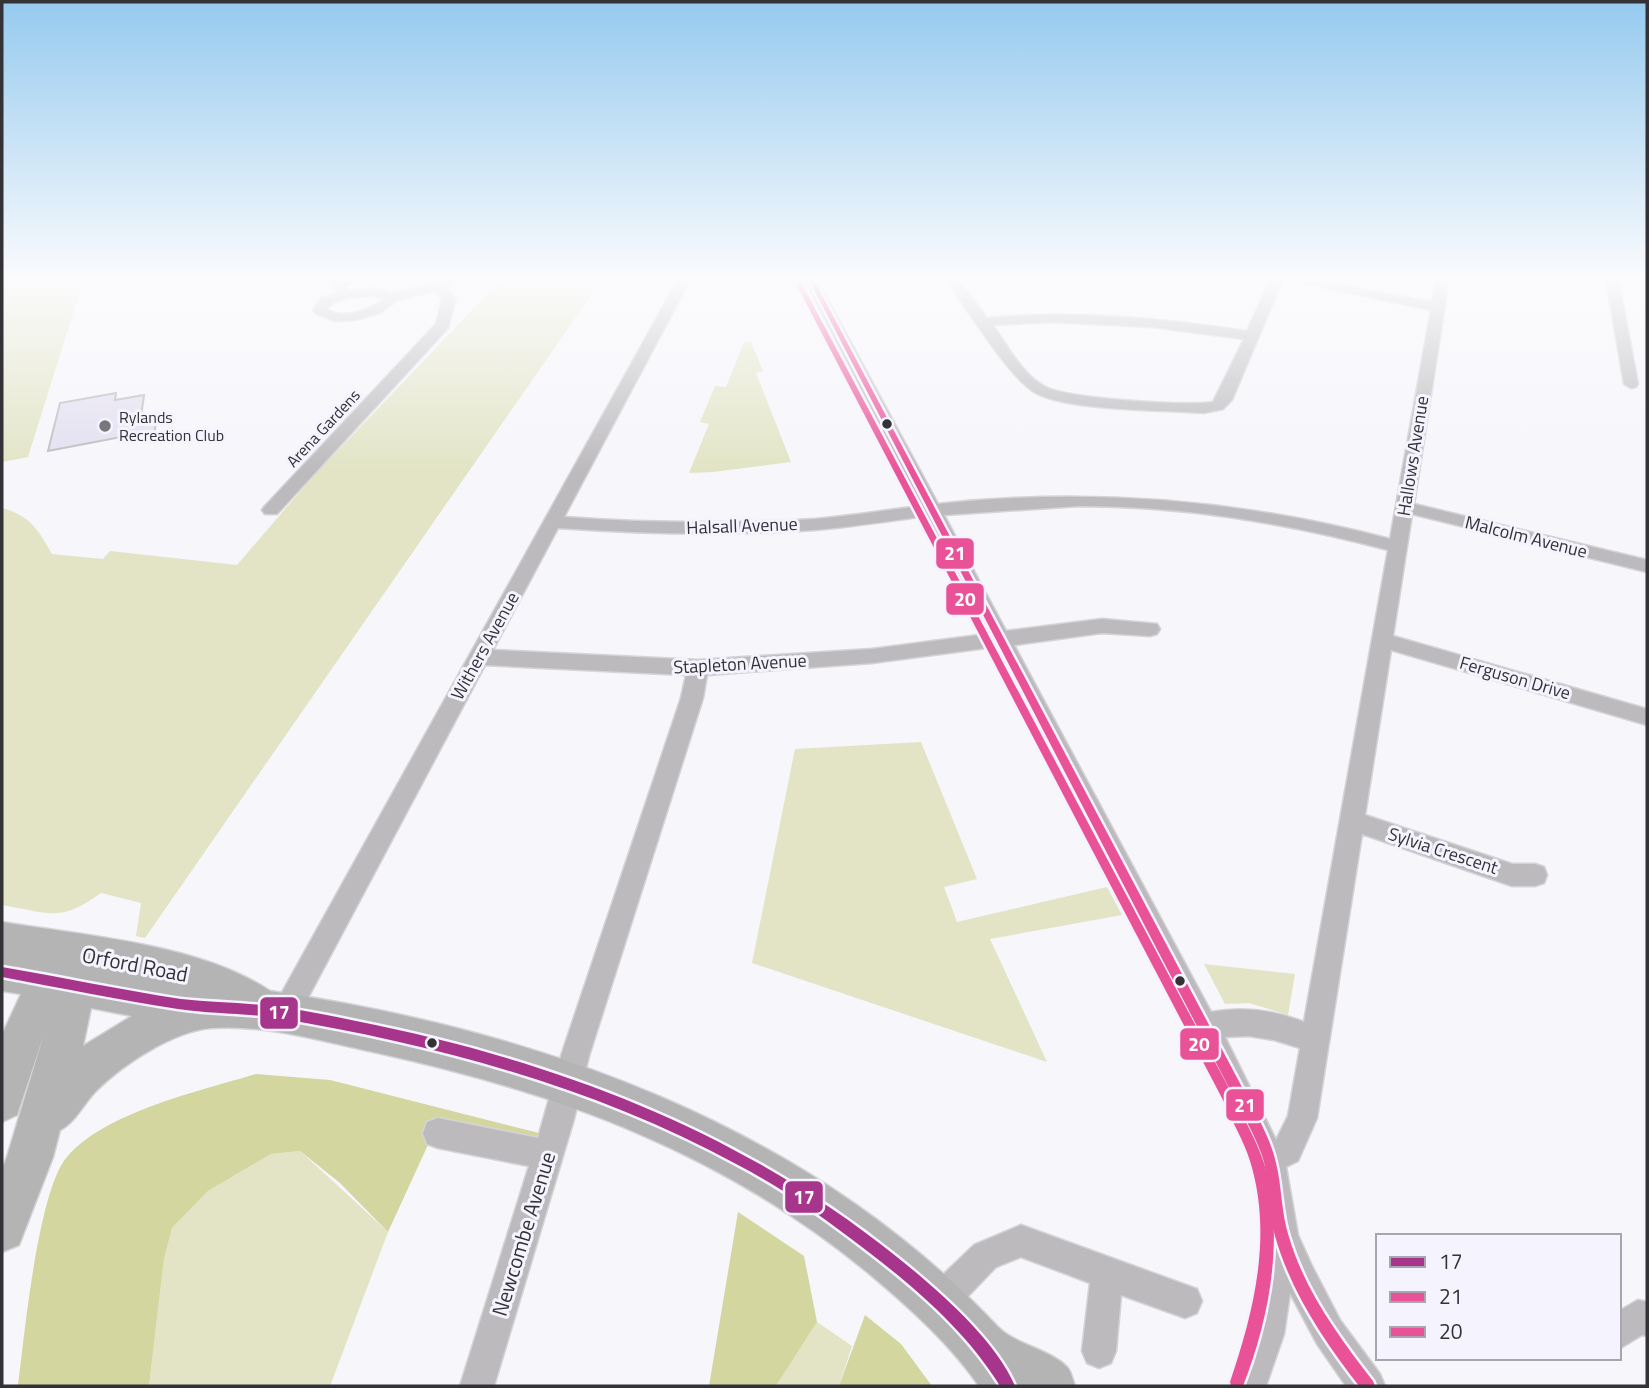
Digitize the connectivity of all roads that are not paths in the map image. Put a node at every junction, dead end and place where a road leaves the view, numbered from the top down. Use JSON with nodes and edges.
{"nodes":[{"id":1,"x":426,"y":343,"type":"edge"},
{"id":2,"x":650,"y":343,"type":"edge"},
{"id":3,"x":844,"y":343,"type":"edge"},
{"id":4,"x":1000,"y":343,"type":"edge"},
{"id":5,"x":1249,"y":343,"type":"edge"},
{"id":6,"x":1431,"y":343,"type":"edge"},
{"id":7,"x":1624,"y":343,"type":"edge"},
{"id":8,"x":1631,"y":384,"type":"dead end"},
{"id":9,"x":1406,"y":508,"type":"junction"},
{"id":10,"x":271,"y":510,"type":"dead end"},
{"id":11,"x":931,"y":510,"type":"junction"},
{"id":12,"x":552,"y":522,"type":"junction"},
{"id":13,"x":1399,"y":547,"type":"junction"},
{"id":14,"x":1647,"y":566,"type":"edge"},
{"id":15,"x":1150,"y":629,"type":"dead end"},
{"id":16,"x":1000,"y":637,"type":"junction"},
{"id":17,"x":1382,"y":640,"type":"junction"},
{"id":18,"x":480,"y":657,"type":"junction"},
{"id":19,"x":698,"y":668,"type":"junction"},
{"id":20,"x":1647,"y":717,"type":"edge"},
{"id":21,"x":1352,"y":821,"type":"junction"},
{"id":22,"x":1535,"y":875,"type":"dead end"},
{"id":23,"x":2,"y":940,"type":"edge"},
{"id":24,"x":2,"y":972,"type":"edge"},
{"id":25,"x":70,"y":973,"type":"junction"},
{"id":26,"x":209,"y":1008,"type":"junction"},
{"id":27,"x":273,"y":1012,"type":"junction"},
{"id":28,"x":1205,"y":1027,"type":"junction"},
{"id":29,"x":1316,"y":1041,"type":"junction"},
{"id":30,"x":568,"y":1081,"type":"junction"},
{"id":31,"x":2,"y":1100,"type":"edge"},
{"id":32,"x":439,"y":1133,"type":"dead end"},
{"id":33,"x":36,"y":1137,"type":"junction"},
{"id":34,"x":548,"y":1155,"type":"junction"},
{"id":35,"x":1269,"y":1159,"type":"junction"},
{"id":36,"x":2,"y":1228,"type":"edge"},
{"id":37,"x":1282,"y":1236,"type":"junction"},
{"id":38,"x":1107,"y":1273,"type":"junction"},
{"id":39,"x":1185,"y":1301,"type":"dead end"},
{"id":40,"x":938,"y":1303,"type":"junction"},
{"id":41,"x":1647,"y":1319,"type":"edge"},
{"id":42,"x":1621,"y":1330,"type":"edge"},
{"id":43,"x":980,"y":1344,"type":"junction"},
{"id":44,"x":1099,"y":1351,"type":"dead end"},
{"id":45,"x":477,"y":1386,"type":"edge"},
{"id":46,"x":1008,"y":1386,"type":"edge"},
{"id":47,"x":1049,"y":1386,"type":"edge"},
{"id":48,"x":1249,"y":1386,"type":"edge"},
{"id":49,"x":1368,"y":1386,"type":"edge"}],
"edges":[{"from":1,"to":10,"type":"street","name":"Arena Gardens"},
{"from":2,"to":12,"type":"street","name":"Withers Avenue"},
{"from":3,"to":11,"type":"street"},
{"from":4,"to":5,"type":"street"},
{"from":6,"to":9,"type":"street","name":"Hallows Avenue"},
{"from":7,"to":8,"type":"street"},
{"from":9,"to":13,"type":"street","name":"Hallows Avenue"},
{"from":9,"to":14,"type":"street","name":"Malcolm Avenue"},
{"from":11,"to":12,"type":"street","name":"Halsall Avenue"},
{"from":11,"to":13,"type":"street","name":"Halsall Avenue"},
{"from":11,"to":16,"type":"street"},
{"from":12,"to":18,"type":"street","name":"Withers Avenue"},
{"from":13,"to":17,"type":"street","name":"Hallows Avenue"},
{"from":15,"to":16,"type":"street","name":"Stapleton Avenue"},
{"from":16,"to":19,"type":"street","name":"Stapleton Avenue"},
{"from":16,"to":28,"type":"street"},
{"from":17,"to":20,"type":"street","name":"Ferguson Drive"},
{"from":17,"to":21,"type":"street","name":"Hallows Avenue"},
{"from":18,"to":19,"type":"street","name":"Stapleton Avenue"},
{"from":18,"to":27,"type":"street","name":"Withers Avenue"},
{"from":19,"to":30,"type":"street","name":"Newcombe Avenue"},
{"from":21,"to":22,"type":"street","name":"Sylvia Crescent"},
{"from":21,"to":29,"type":"street","name":"Hallows Avenue"},
{"from":23,"to":25,"type":"main road","name":"Orford Road"},
{"from":24,"to":25,"type":"main road","name":"Orford Road"},
{"from":25,"to":26,"type":"main road","name":"Orford Road"},
{"from":25,"to":27,"type":"main road","name":"Orford Road"},
{"from":25,"to":31,"type":"main road"},
{"from":25,"to":33,"type":"main road"},
{"from":26,"to":27,"type":"main road","name":"Orford Road"},
{"from":26,"to":33,"type":"main road"},
{"from":27,"to":30,"type":"main road","name":"Orford Road"},
{"from":28,"to":29,"type":"street"},
{"from":28,"to":35,"type":"street"},
{"from":29,"to":35,"type":"street","name":"Hallows Avenue"},
{"from":30,"to":34,"type":"street","name":"Newcombe Avenue"},
{"from":30,"to":40,"type":"main road","name":"Orford Road"},
{"from":32,"to":34,"type":"street"},
{"from":33,"to":36,"type":"main road"},
{"from":34,"to":45,"type":"street","name":"Newcombe Avenue"},
{"from":35,"to":37,"type":"street"},
{"from":37,"to":48,"type":"street"},
{"from":37,"to":49,"type":"street"},
{"from":38,"to":39,"type":"street"},
{"from":38,"to":40,"type":"street"},
{"from":38,"to":44,"type":"street"},
{"from":40,"to":43,"type":"main road","name":"Orford Road"},
{"from":41,"to":42,"type":"street"},
{"from":43,"to":46,"type":"main road","name":"Orford Road"},
{"from":43,"to":47,"type":"main road","name":"Orford Road"}]}
